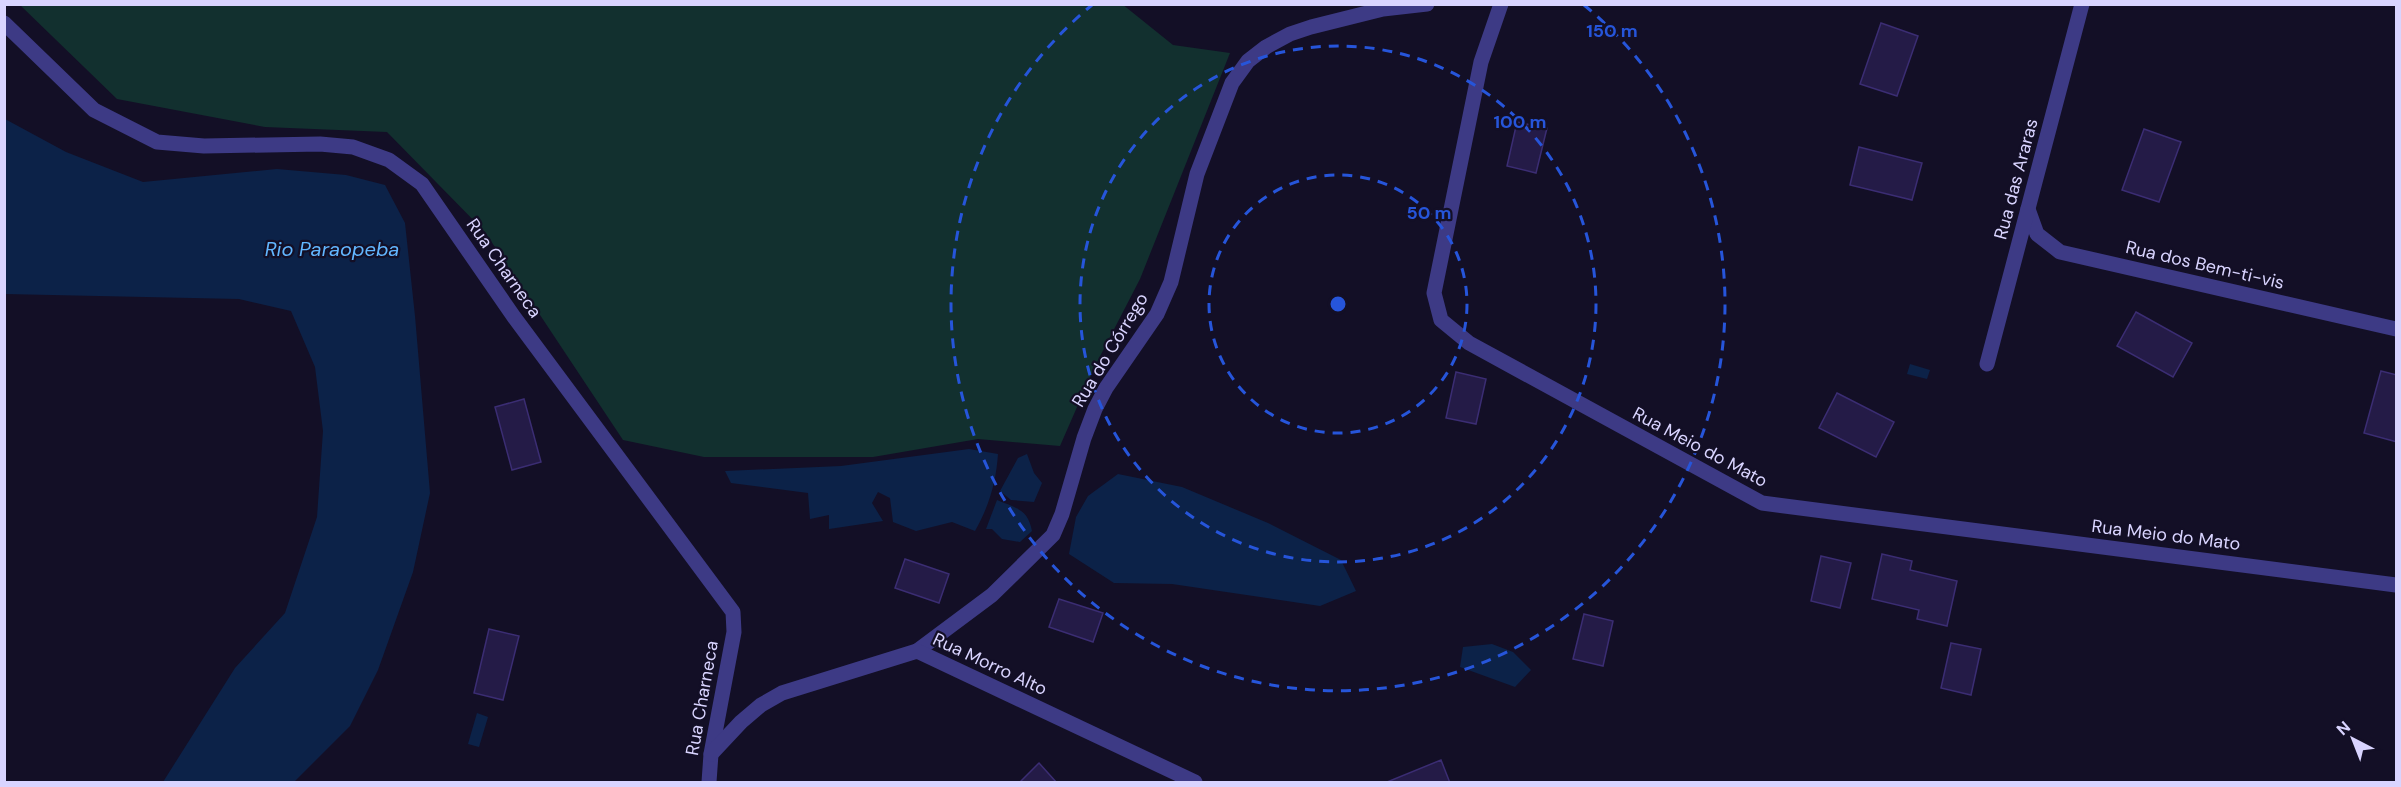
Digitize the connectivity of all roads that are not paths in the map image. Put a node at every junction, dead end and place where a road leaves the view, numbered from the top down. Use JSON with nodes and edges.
{"nodes":[{"id":1,"x":1427,"y":4,"type":"edge"},
{"id":2,"x":1501,"y":4,"type":"edge"},
{"id":3,"x":2082,"y":4,"type":"edge"},
{"id":4,"x":4,"y":23,"type":"edge"},
{"id":5,"x":2028,"y":209,"type":"junction"},
{"id":6,"x":2397,"y":329,"type":"edge"},
{"id":7,"x":1987,"y":364,"type":"dead end"},
{"id":8,"x":2397,"y":585,"type":"edge"},
{"id":9,"x":917,"y":651,"type":"junction"},
{"id":10,"x":711,"y":754,"type":"junction"},
{"id":11,"x":709,"y":783,"type":"edge"},
{"id":12,"x":1195,"y":783,"type":"edge"}],
"edges":[{"from":1,"to":9,"type":"street","name":"Rua do Córrego"},
{"from":2,"to":8,"type":"street","name":"Rua Meio do Mato"},
{"from":3,"to":5,"type":"street","name":"Rua das Araras"},
{"from":4,"to":10,"type":"street","name":"Rua Charneca"},
{"from":5,"to":6,"type":"street","name":"Rua dos Bem-ti-vis"},
{"from":5,"to":7,"type":"street","name":"Rua das Araras"},
{"from":9,"to":10,"type":"street","name":"Rua Morro Alto"},
{"from":9,"to":12,"type":"street","name":"Rua Morro Alto"},
{"from":10,"to":11,"type":"street","name":"Rua Charneca"}]}
